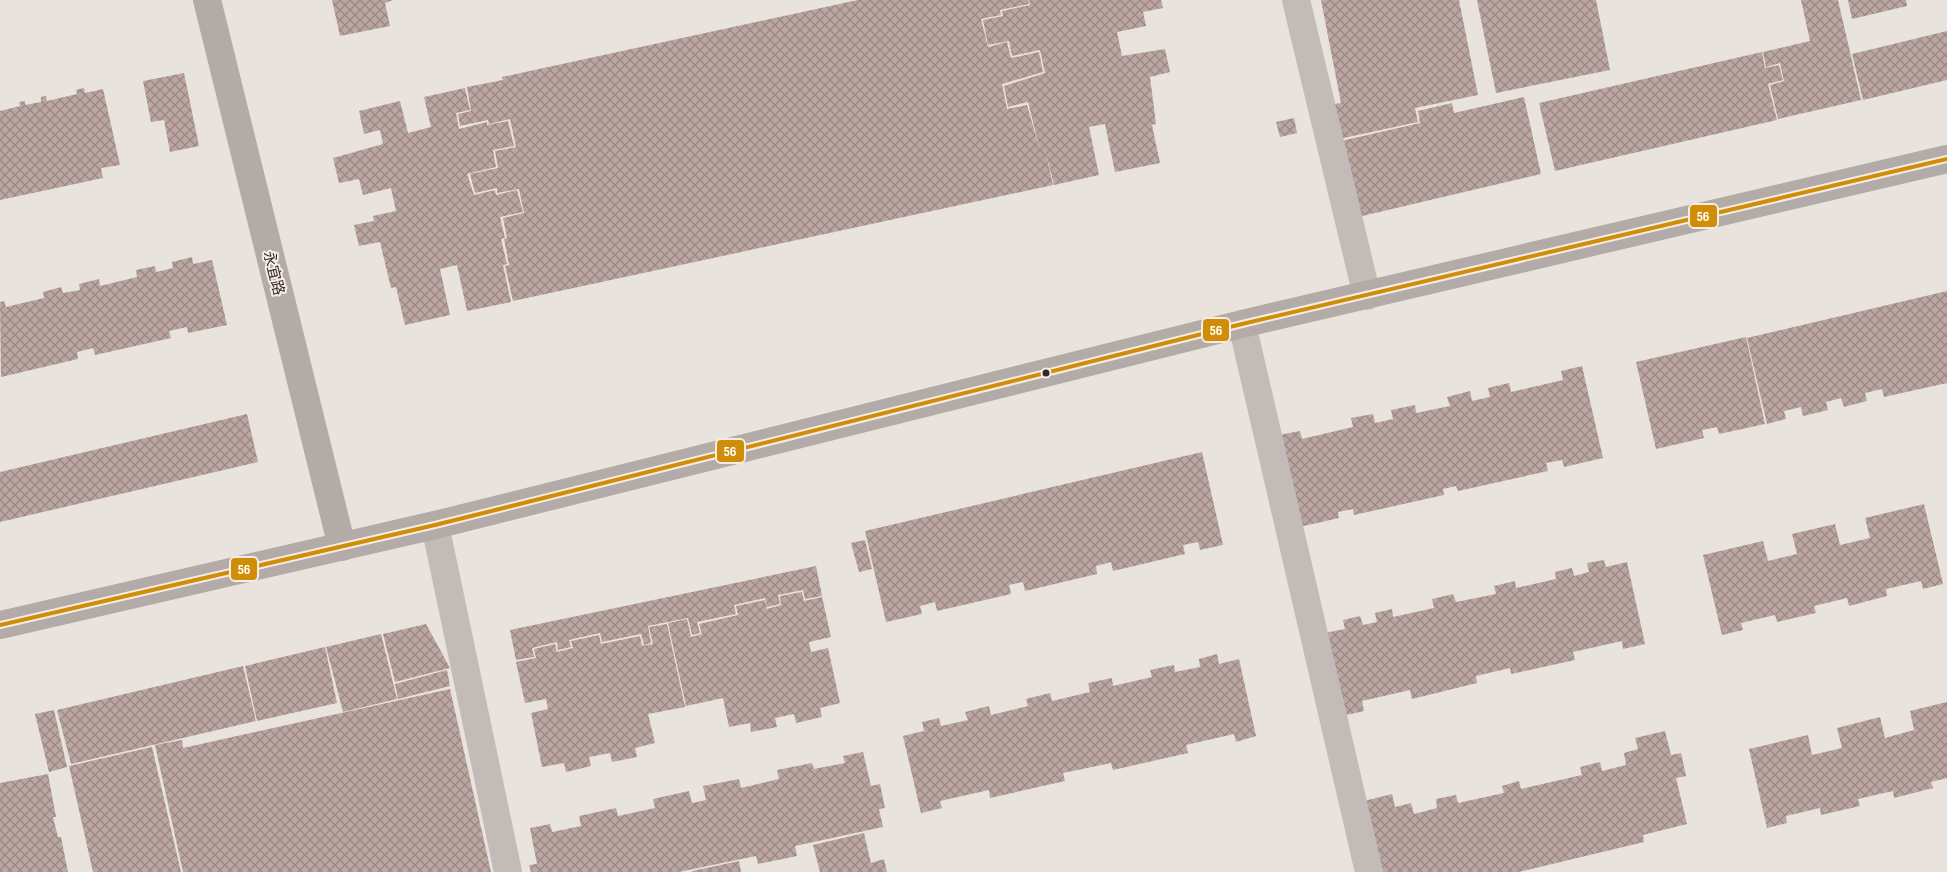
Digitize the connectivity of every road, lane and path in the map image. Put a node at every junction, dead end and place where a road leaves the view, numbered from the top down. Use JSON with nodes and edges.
{"nodes":[{"id":1,"x":207,"y":0,"type":"edge"},
{"id":2,"x":1296,"y":0,"type":"edge"},
{"id":3,"x":1947,"y":159,"type":"edge"},
{"id":4,"x":1366,"y":296,"type":"junction"},
{"id":5,"x":1242,"y":324,"type":"junction"},
{"id":6,"x":435,"y":525,"type":"junction"},
{"id":7,"x":342,"y":547,"type":"junction"},
{"id":8,"x":0,"y":625,"type":"edge"},
{"id":9,"x":508,"y":872,"type":"edge"},
{"id":10,"x":1369,"y":872,"type":"edge"}],
"edges":[{"from":1,"to":7,"type":"main road","name":"永宜路"},
{"from":2,"to":4,"type":"street"},
{"from":3,"to":4,"type":"main road"},
{"from":4,"to":5,"type":"main road"},
{"from":5,"to":6,"type":"main road"},
{"from":5,"to":10,"type":"street"},
{"from":6,"to":7,"type":"main road"},
{"from":6,"to":9,"type":"street"},
{"from":7,"to":8,"type":"main road"}]}
